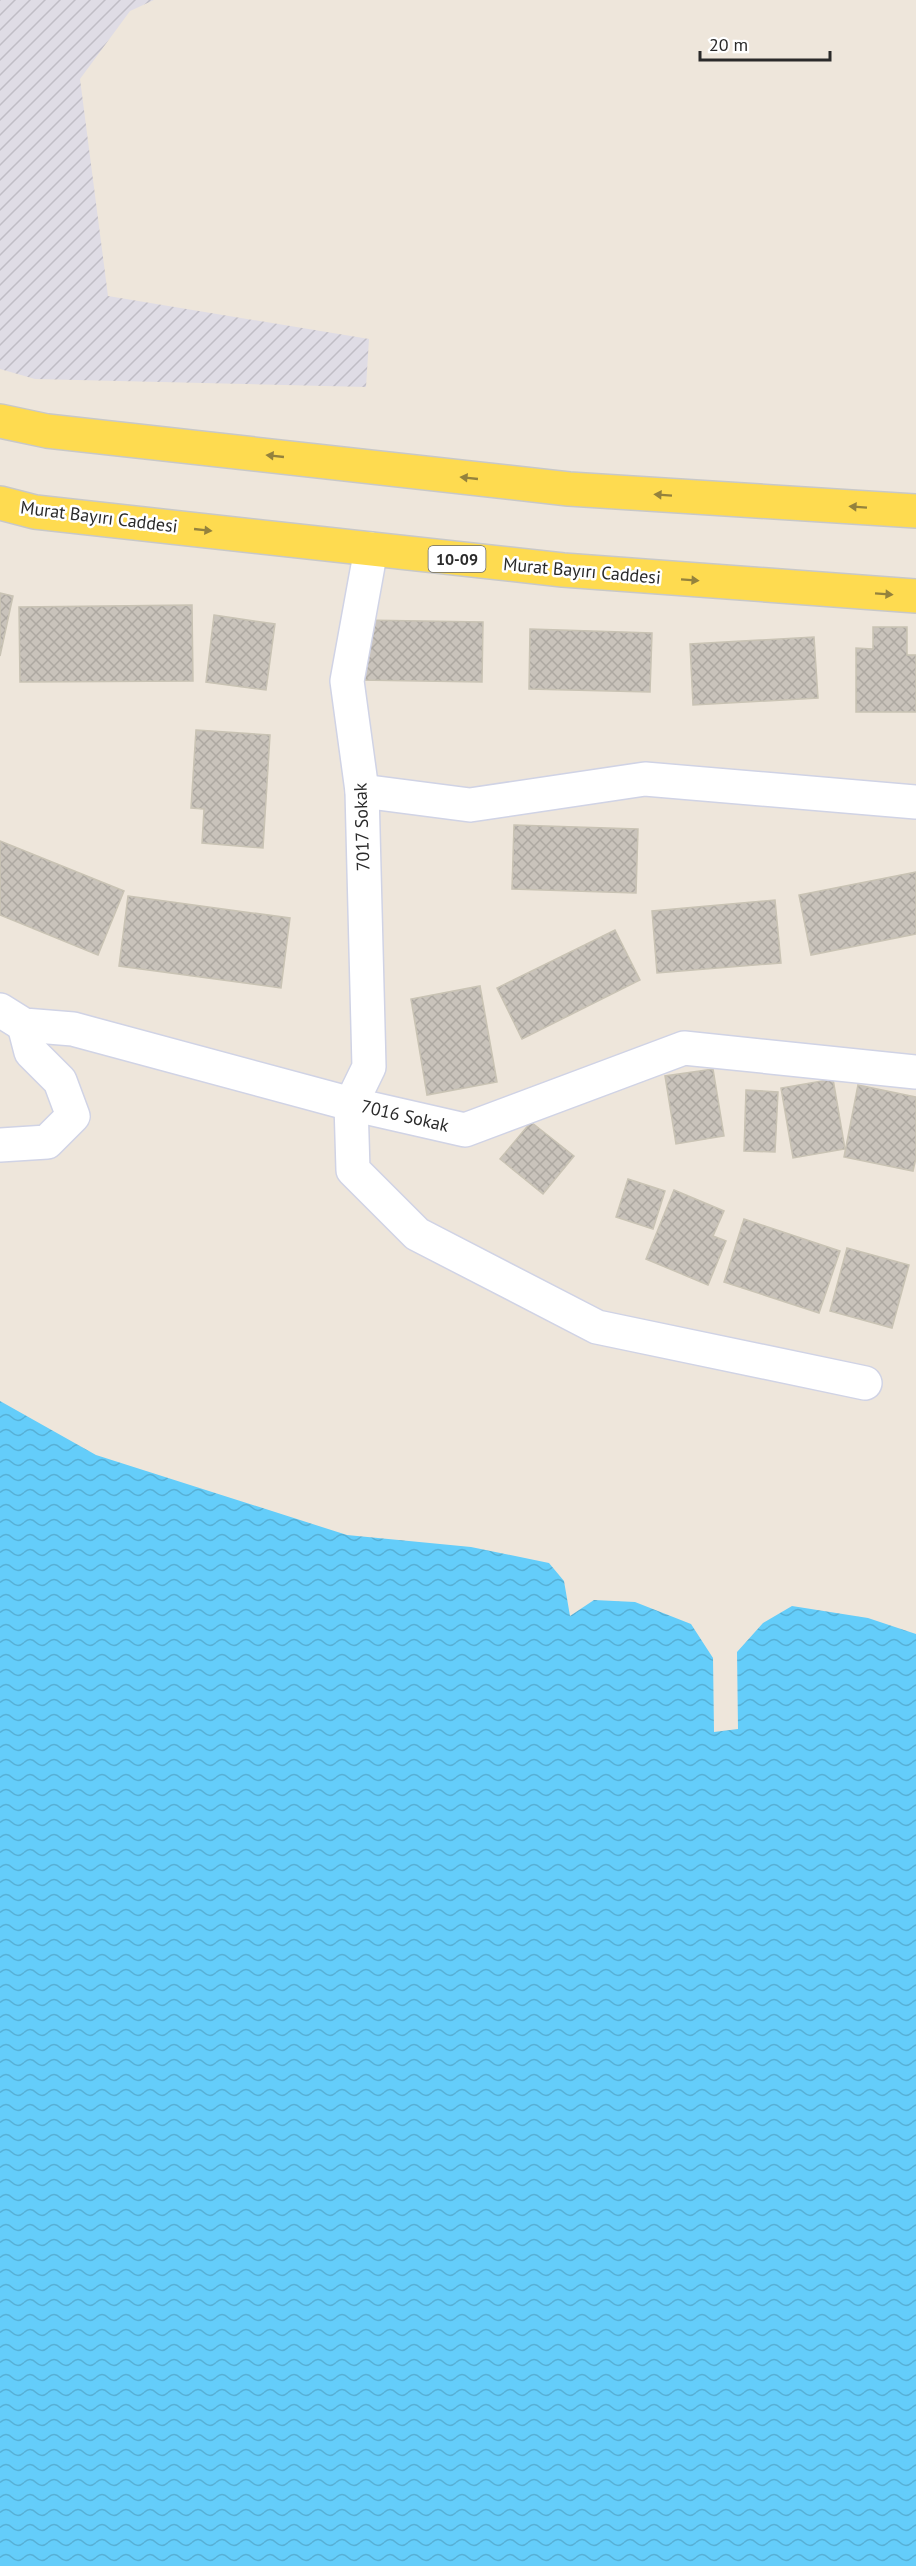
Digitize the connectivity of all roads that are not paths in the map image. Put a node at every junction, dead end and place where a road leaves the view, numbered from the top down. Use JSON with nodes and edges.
{"nodes":[{"id":1,"x":0,"y":421,"type":"edge"},
{"id":2,"x":0,"y":503,"type":"edge"},
{"id":3,"x":916,"y":511,"type":"edge"},
{"id":4,"x":371,"y":549,"type":"junction"},
{"id":5,"x":916,"y":596,"type":"edge"},
{"id":6,"x":362,"y":791,"type":"junction"},
{"id":7,"x":916,"y":802,"type":"edge"},
{"id":8,"x":12,"y":1017,"type":"edge"},
{"id":9,"x":916,"y":1072,"type":"edge"},
{"id":10,"x":351,"y":1104,"type":"junction"},
{"id":11,"x":0,"y":1145,"type":"edge"},
{"id":12,"x":865,"y":1383,"type":"dead end"}],
"edges":[{"from":3,"to":1,"type":"main road","one_way":true},
{"from":2,"to":4,"type":"main road","name":"Murat Bayırı Caddesi","number":"10-09","one_way":true},
{"from":4,"to":5,"type":"main road","name":"Murat Bayırı Caddesi","number":"10-09","one_way":true},
{"from":4,"to":6,"type":"street","name":"7017 Sokak"},
{"from":6,"to":7,"type":"street"},
{"from":6,"to":10,"type":"street","name":"7017 Sokak"},
{"from":8,"to":10,"type":"street","name":"7016 Sokak"},
{"from":8,"to":11,"type":"street"},
{"from":9,"to":10,"type":"street","name":"7016 Sokak"},
{"from":10,"to":12,"type":"street"}]}
